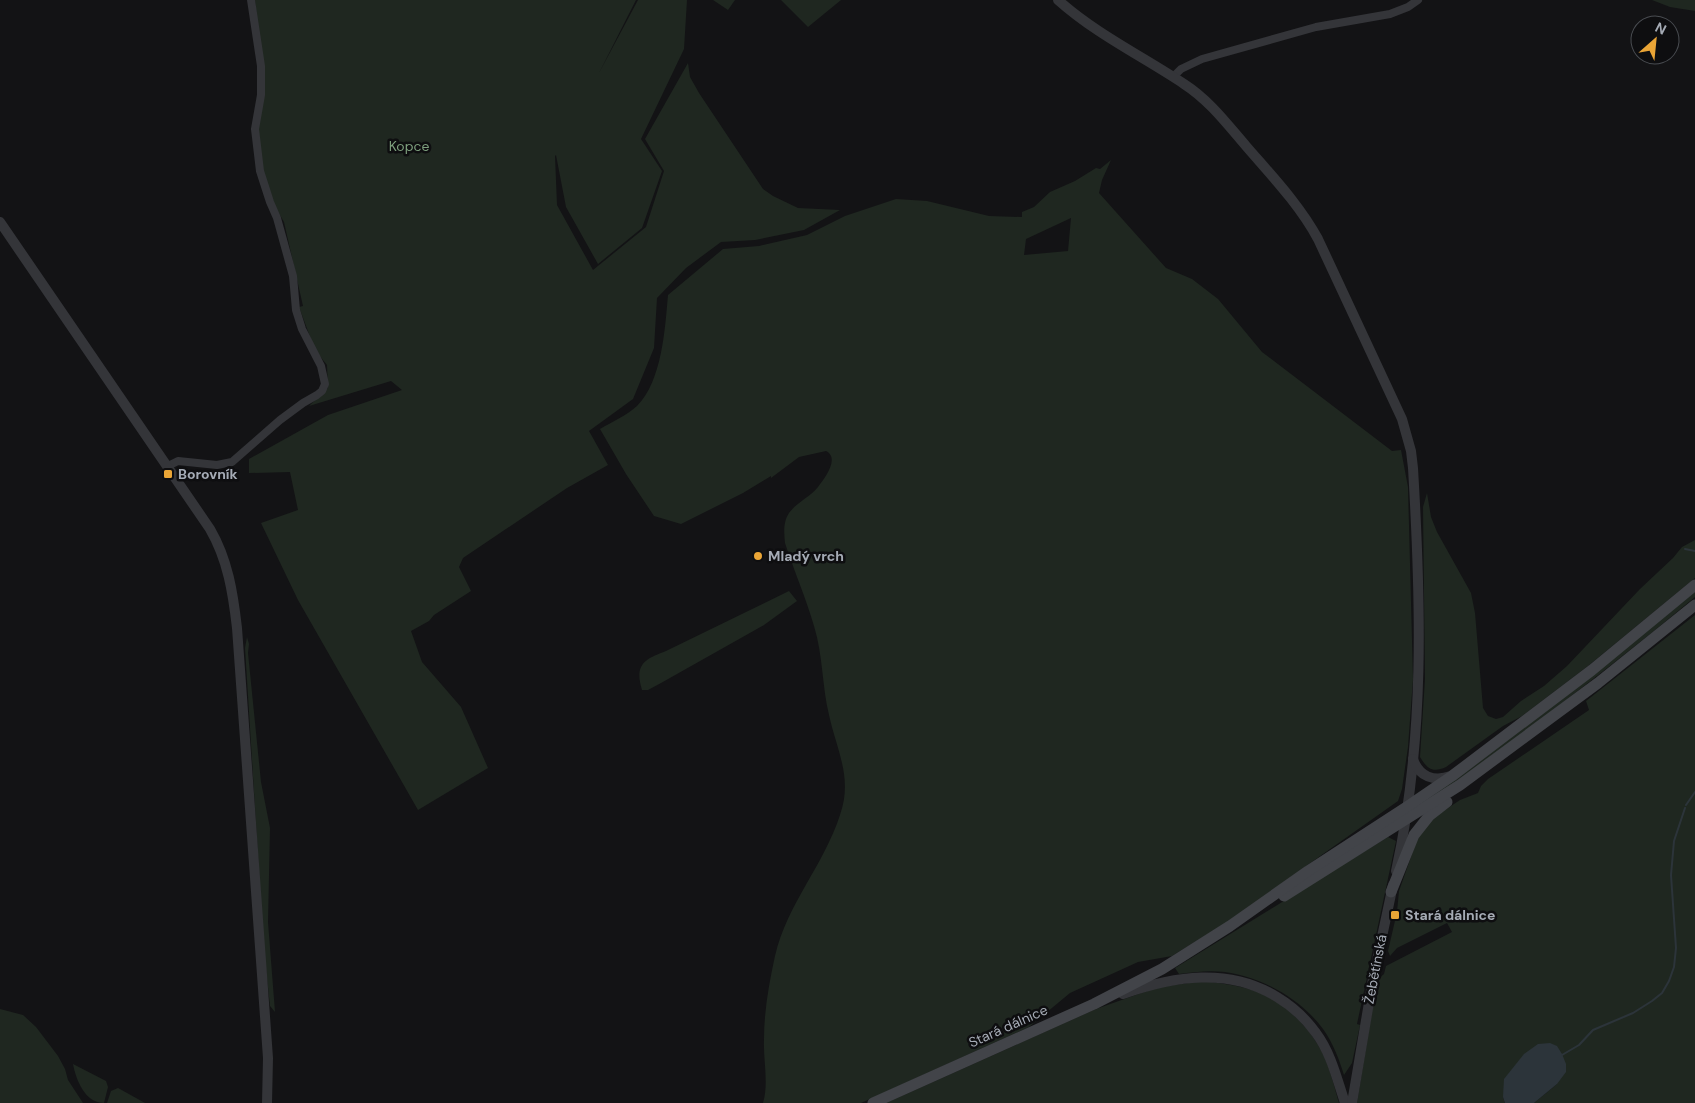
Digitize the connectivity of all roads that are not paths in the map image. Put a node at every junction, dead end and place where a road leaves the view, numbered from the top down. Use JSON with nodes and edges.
{"nodes":[{"id":1,"x":251,"y":0,"type":"edge"},
{"id":2,"x":1058,"y":0,"type":"edge"},
{"id":3,"x":1418,"y":0,"type":"edge"},
{"id":4,"x":1173,"y":77,"type":"junction"},
{"id":5,"x":0,"y":222,"type":"edge"},
{"id":6,"x":168,"y":466,"type":"junction"},
{"id":7,"x":1695,"y":584,"type":"edge"},
{"id":8,"x":1695,"y":605,"type":"edge"},
{"id":9,"x":1512,"y":748,"type":"junction"},
{"id":10,"x":1413,"y":759,"type":"junction"},
{"id":11,"x":1452,"y":776,"type":"junction"},
{"id":12,"x":1408,"y":806,"type":"junction"},
{"id":13,"x":1406,"y":820,"type":"junction"},
{"id":14,"x":1391,"y":892,"type":"junction"},
{"id":15,"x":1230,"y":926,"type":"junction"},
{"id":16,"x":1094,"y":1004,"type":"junction"},
{"id":17,"x":266,"y":1103,"type":"edge"},
{"id":18,"x":873,"y":1103,"type":"edge"},
{"id":19,"x":1345,"y":1103,"type":"edge"},
{"id":20,"x":1352,"y":1103,"type":"edge"}],
"edges":[{"from":1,"to":6,"type":"street"},
{"from":2,"to":4,"type":"street","name":"Žebětínská"},
{"from":3,"to":4,"type":"street"},
{"from":4,"to":10,"type":"street","name":"Žebětínská"},
{"from":5,"to":6,"type":"street"},
{"from":6,"to":17,"type":"street"},
{"from":7,"to":11,"type":"main road","name":"Stará dálnice"},
{"from":8,"to":9,"type":"main road","name":"Stará dálnice"},
{"from":9,"to":13,"type":"main road","name":"Stará dálnice"},
{"from":9,"to":14,"type":"main road"},
{"from":10,"to":11,"type":"street"},
{"from":10,"to":12,"type":"street","name":"Žebětínská"},
{"from":11,"to":12,"type":"main road","name":"Stará dálnice"},
{"from":12,"to":13,"type":"street","name":"Žebětínská"},
{"from":12,"to":15,"type":"main road","name":"Stará dálnice"},
{"from":13,"to":14,"type":"street","name":"Žebětínská"},
{"from":13,"to":15,"type":"main road","name":"Stará dálnice"},
{"from":14,"to":20,"type":"street","name":"Žebětínská"},
{"from":15,"to":16,"type":"main road","name":"Stará dálnice"},
{"from":16,"to":18,"type":"main road","name":"Stará dálnice"},
{"from":16,"to":19,"type":"street"}]}
